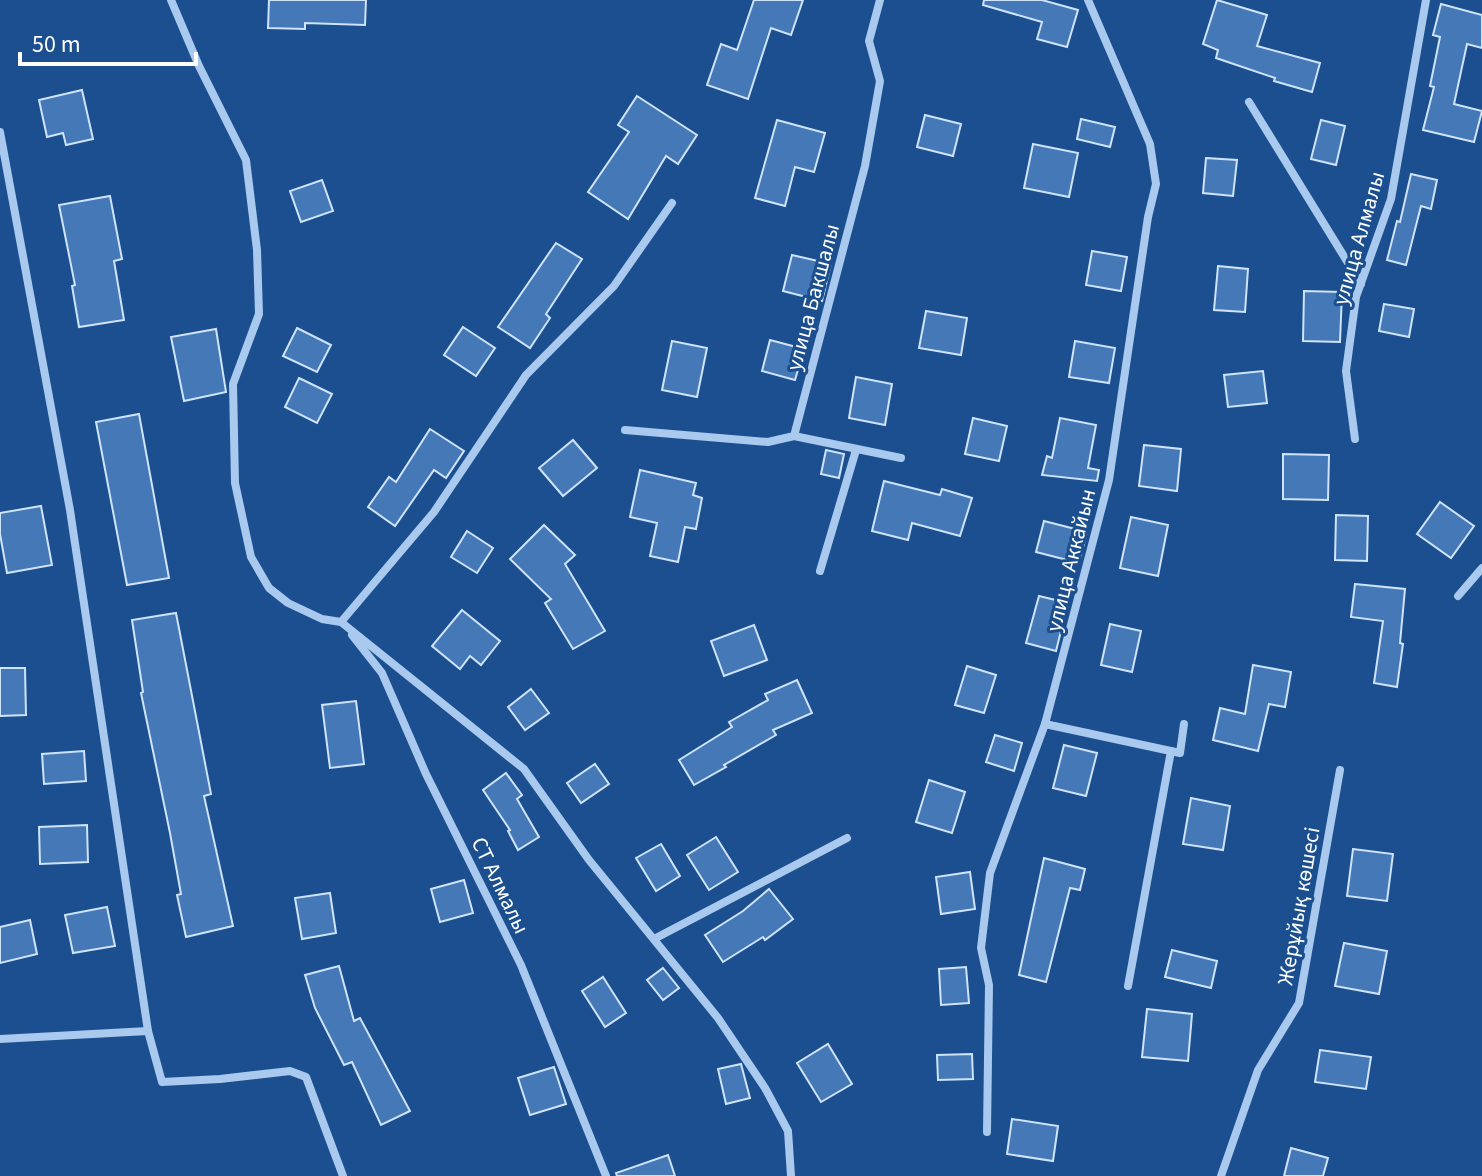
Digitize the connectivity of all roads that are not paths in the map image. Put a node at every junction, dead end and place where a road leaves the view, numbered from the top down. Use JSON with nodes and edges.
{"nodes":[{"id":1,"x":171,"y":0,"type":"edge"},
{"id":2,"x":880,"y":0,"type":"edge"},
{"id":3,"x":1088,"y":0,"type":"edge"},
{"id":4,"x":1426,"y":0,"type":"edge"},
{"id":5,"x":1249,"y":102,"type":"dead end"},
{"id":6,"x":0,"y":132,"type":"edge"},
{"id":7,"x":672,"y":203,"type":"dead end"},
{"id":8,"x":1361,"y":284,"type":"junction"},
{"id":9,"x":625,"y":430,"type":"dead end"},
{"id":10,"x":794,"y":436,"type":"junction"},
{"id":11,"x":1355,"y":439,"type":"dead end"},
{"id":12,"x":856,"y":450,"type":"junction"},
{"id":13,"x":901,"y":458,"type":"dead end"},
{"id":14,"x":1482,"y":568,"type":"edge"},
{"id":15,"x":820,"y":571,"type":"dead end"},
{"id":16,"x":1458,"y":596,"type":"dead end"},
{"id":17,"x":341,"y":622,"type":"junction"},
{"id":18,"x":1045,"y":724,"type":"junction"},
{"id":19,"x":1184,"y":724,"type":"dead end"},
{"id":20,"x":1171,"y":751,"type":"junction"},
{"id":21,"x":1340,"y":770,"type":"dead end"},
{"id":22,"x":847,"y":838,"type":"dead end"},
{"id":23,"x":654,"y":939,"type":"junction"},
{"id":24,"x":1128,"y":986,"type":"dead end"},
{"id":25,"x":148,"y":1031,"type":"junction"},
{"id":26,"x":0,"y":1039,"type":"edge"},
{"id":27,"x":987,"y":1132,"type":"dead end"},
{"id":28,"x":343,"y":1176,"type":"edge"},
{"id":29,"x":606,"y":1176,"type":"edge"},
{"id":30,"x":791,"y":1176,"type":"edge"},
{"id":31,"x":1221,"y":1176,"type":"edge"}],
"edges":[{"from":1,"to":17,"type":"street"},
{"from":2,"to":10,"type":"street","name":"улица Бакшалы"},
{"from":3,"to":18,"type":"street","name":"улица Аккайын"},
{"from":4,"to":8,"type":"street","name":"улица Алмалы"},
{"from":5,"to":8,"type":"street"},
{"from":6,"to":25,"type":"street"},
{"from":7,"to":17,"type":"street"},
{"from":8,"to":11,"type":"street","name":"улица Алмалы"},
{"from":9,"to":10,"type":"street"},
{"from":10,"to":12,"type":"street"},
{"from":12,"to":13,"type":"street"},
{"from":12,"to":15,"type":"street"},
{"from":14,"to":16,"type":"street"},
{"from":17,"to":23,"type":"street"},
{"from":17,"to":29,"type":"street","name":"СТ Алмалы"},
{"from":18,"to":20,"type":"street"},
{"from":18,"to":27,"type":"street","name":"улица Аккайын"},
{"from":19,"to":20,"type":"street"},
{"from":20,"to":24,"type":"street"},
{"from":21,"to":31,"type":"street","name":"Жерұйық көшесі"},
{"from":22,"to":23,"type":"street"},
{"from":23,"to":30,"type":"street"},
{"from":25,"to":26,"type":"street"},
{"from":25,"to":28,"type":"street"}]}
